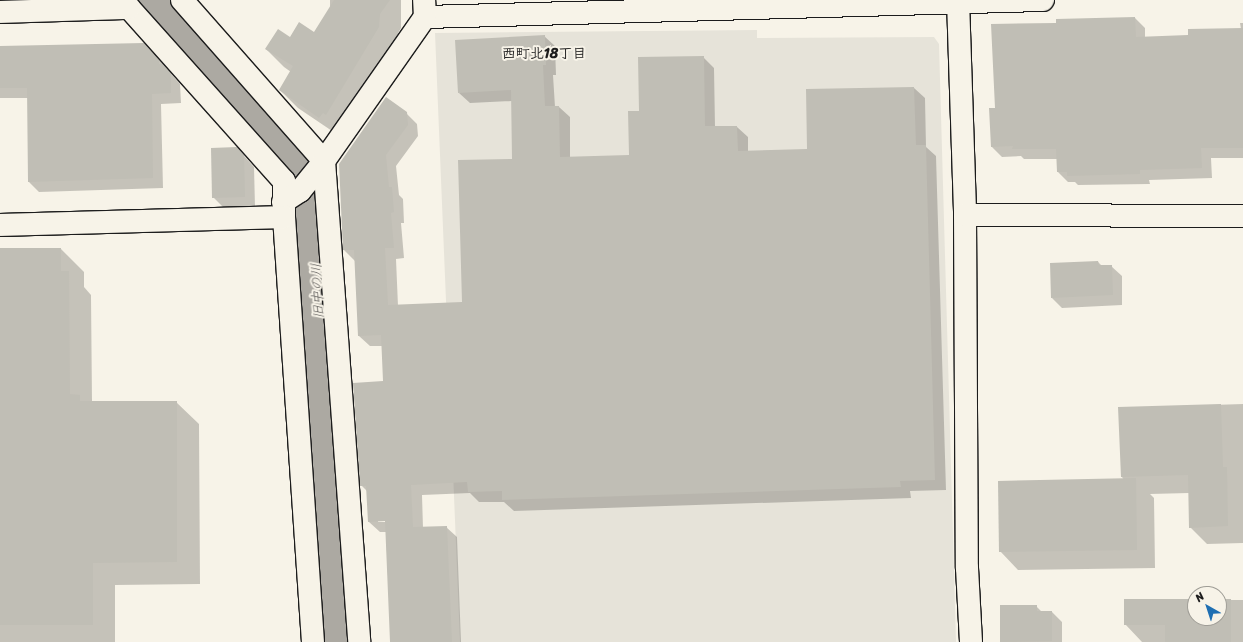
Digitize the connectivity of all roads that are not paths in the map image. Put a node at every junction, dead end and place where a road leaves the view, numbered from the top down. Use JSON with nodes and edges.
{"nodes":[{"id":1,"x":182,"y":0,"type":"edge"},
{"id":2,"x":1043,"y":0,"type":"edge"},
{"id":3,"x":958,"y":1,"type":"edge"},
{"id":4,"x":126,"y":4,"type":"edge"},
{"id":5,"x":425,"y":9,"type":"edge"},
{"id":6,"x":0,"y":12,"type":"edge"},
{"id":7,"x":320,"y":165,"type":"junction"},
{"id":8,"x":289,"y":204,"type":"junction"},
{"id":9,"x":965,"y":215,"type":"junction"},
{"id":10,"x":1243,"y":216,"type":"edge"},
{"id":11,"x":0,"y":225,"type":"edge"},
{"id":12,"x":313,"y":642,"type":"edge"},
{"id":13,"x":359,"y":642,"type":"edge"},
{"id":14,"x":971,"y":642,"type":"edge"}],
"edges":[{"from":1,"to":7,"type":"street"},
{"from":2,"to":3,"type":"street"},
{"from":3,"to":5,"type":"street"},
{"from":3,"to":9,"type":"street"},
{"from":4,"to":6,"type":"street"},
{"from":4,"to":8,"type":"street"},
{"from":5,"to":7,"type":"street"},
{"from":7,"to":8,"type":"street"},
{"from":7,"to":13,"type":"street"},
{"from":8,"to":11,"type":"street"},
{"from":8,"to":12,"type":"street"},
{"from":9,"to":10,"type":"street"},
{"from":9,"to":14,"type":"street"}]}
